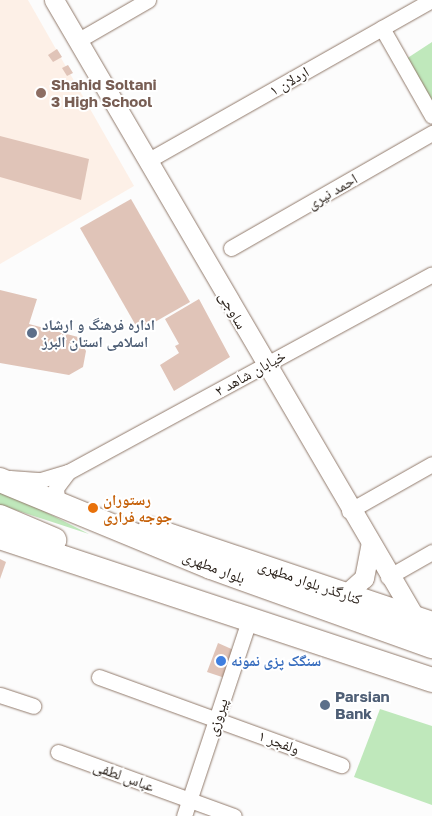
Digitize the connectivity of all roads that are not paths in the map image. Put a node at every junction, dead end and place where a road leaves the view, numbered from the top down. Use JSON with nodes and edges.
{"nodes":[{"id":1,"x":54,"y":0,"type":"edge"},
{"id":2,"x":148,"y":0,"type":"edge"},
{"id":3,"x":431,"y":0,"type":"edge"},
{"id":4,"x":382,"y":28,"type":"junction"},
{"id":5,"x":77,"y":41,"type":"junction"},
{"id":6,"x":432,"y":116,"type":"edge"},
{"id":7,"x":432,"y":133,"type":"edge"},
{"id":8,"x":147,"y":161,"type":"junction"},
{"id":9,"x":231,"y":248,"type":"dead end"},
{"id":10,"x":432,"y":274,"type":"edge"},
{"id":11,"x":265,"y":365,"type":"junction"},
{"id":12,"x":432,"y":464,"type":"edge"},
{"id":13,"x":68,"y":472,"type":"junction"},
{"id":14,"x":0,"y":478,"type":"edge"},
{"id":15,"x":68,"y":510,"type":"junction"},
{"id":16,"x":349,"y":511,"type":"junction"},
{"id":17,"x":0,"y":517,"type":"edge"},
{"id":18,"x":99,"y":522,"type":"junction"},
{"id":19,"x":0,"y":536,"type":"edge"},
{"id":20,"x":370,"y":546,"type":"junction"},
{"id":21,"x":432,"y":552,"type":"edge"},
{"id":22,"x":388,"y":577,"type":"junction"},
{"id":23,"x":149,"y":585,"type":"junction"},
{"id":24,"x":346,"y":594,"type":"junction"},
{"id":25,"x":250,"y":618,"type":"junction"},
{"id":26,"x":424,"y":622,"type":"edge"},
{"id":27,"x":432,"y":646,"type":"edge"},
{"id":28,"x":99,"y":677,"type":"dead end"},
{"id":29,"x":432,"y":680,"type":"edge"},
{"id":30,"x":0,"y":695,"type":"edge"},
{"id":31,"x":34,"y":706,"type":"dead end"},
{"id":32,"x":216,"y":720,"type":"junction"},
{"id":33,"x":58,"y":752,"type":"dead end"},
{"id":34,"x":342,"y":765,"type":"dead end"},
{"id":35,"x":189,"y":800,"type":"junction"},
{"id":36,"x":184,"y":816,"type":"edge"},
{"id":37,"x":234,"y":816,"type":"edge"}],
"edges":[{"from":1,"to":5,"type":"street","name":"ساوجی"},
{"from":2,"to":5,"type":"street"},
{"from":3,"to":4,"type":"street","name":"اردلان ۱"},
{"from":4,"to":6,"type":"street"},
{"from":4,"to":8,"type":"street","name":"اردلان ۱"},
{"from":5,"to":8,"type":"street","name":"ساوجی"},
{"from":7,"to":9,"type":"street","name":"احمد نیری"},
{"from":8,"to":11,"type":"street","name":"ساوجی"},
{"from":10,"to":11,"type":"street","name":"خیابان شاهد ۲"},
{"from":11,"to":13,"type":"street","name":"خیابان شاهد ۲"},
{"from":11,"to":16,"type":"street","name":"ساوجی"},
{"from":12,"to":16,"type":"street"},
{"from":13,"to":14,"type":"street","name":"خیابان شاهد ۲"},
{"from":13,"to":15,"type":"street"},
{"from":14,"to":15,"type":"main road","name":"بلوار مطهری"},
{"from":15,"to":18,"type":"main road","name":"بلوار مطهری"},
{"from":16,"to":20,"type":"street","name":"ساوجی"},
{"from":17,"to":23,"type":"main road"},
{"from":18,"to":24,"type":"main road","name":"کنارگذر بلوار مطهری"},
{"from":18,"to":27,"type":"main road","name":"بلوار مطهری"},
{"from":19,"to":23,"type":"main road"},
{"from":20,"to":22,"type":"street","name":"ساوجی"},
{"from":20,"to":24,"type":"street"},
{"from":21,"to":22,"type":"street"},
{"from":22,"to":26,"type":"street","name":"ساوجی"},
{"from":23,"to":25,"type":"main road"},
{"from":24,"to":26,"type":"main road","name":"کنارگذر بلوار مطهری"},
{"from":25,"to":29,"type":"main road"},
{"from":25,"to":32,"type":"street","name":"پیروزی"},
{"from":28,"to":32,"type":"street","name":"ولفجر ۱"},
{"from":30,"to":31,"type":"street"},
{"from":32,"to":34,"type":"street","name":"ولفجر ۱"},
{"from":32,"to":35,"type":"street","name":"پیروزی"},
{"from":33,"to":35,"type":"street","name":"عباس لطفی"},
{"from":35,"to":36,"type":"street","name":"پیروزی"},
{"from":35,"to":37,"type":"street","name":"عباس لطفی"}]}
